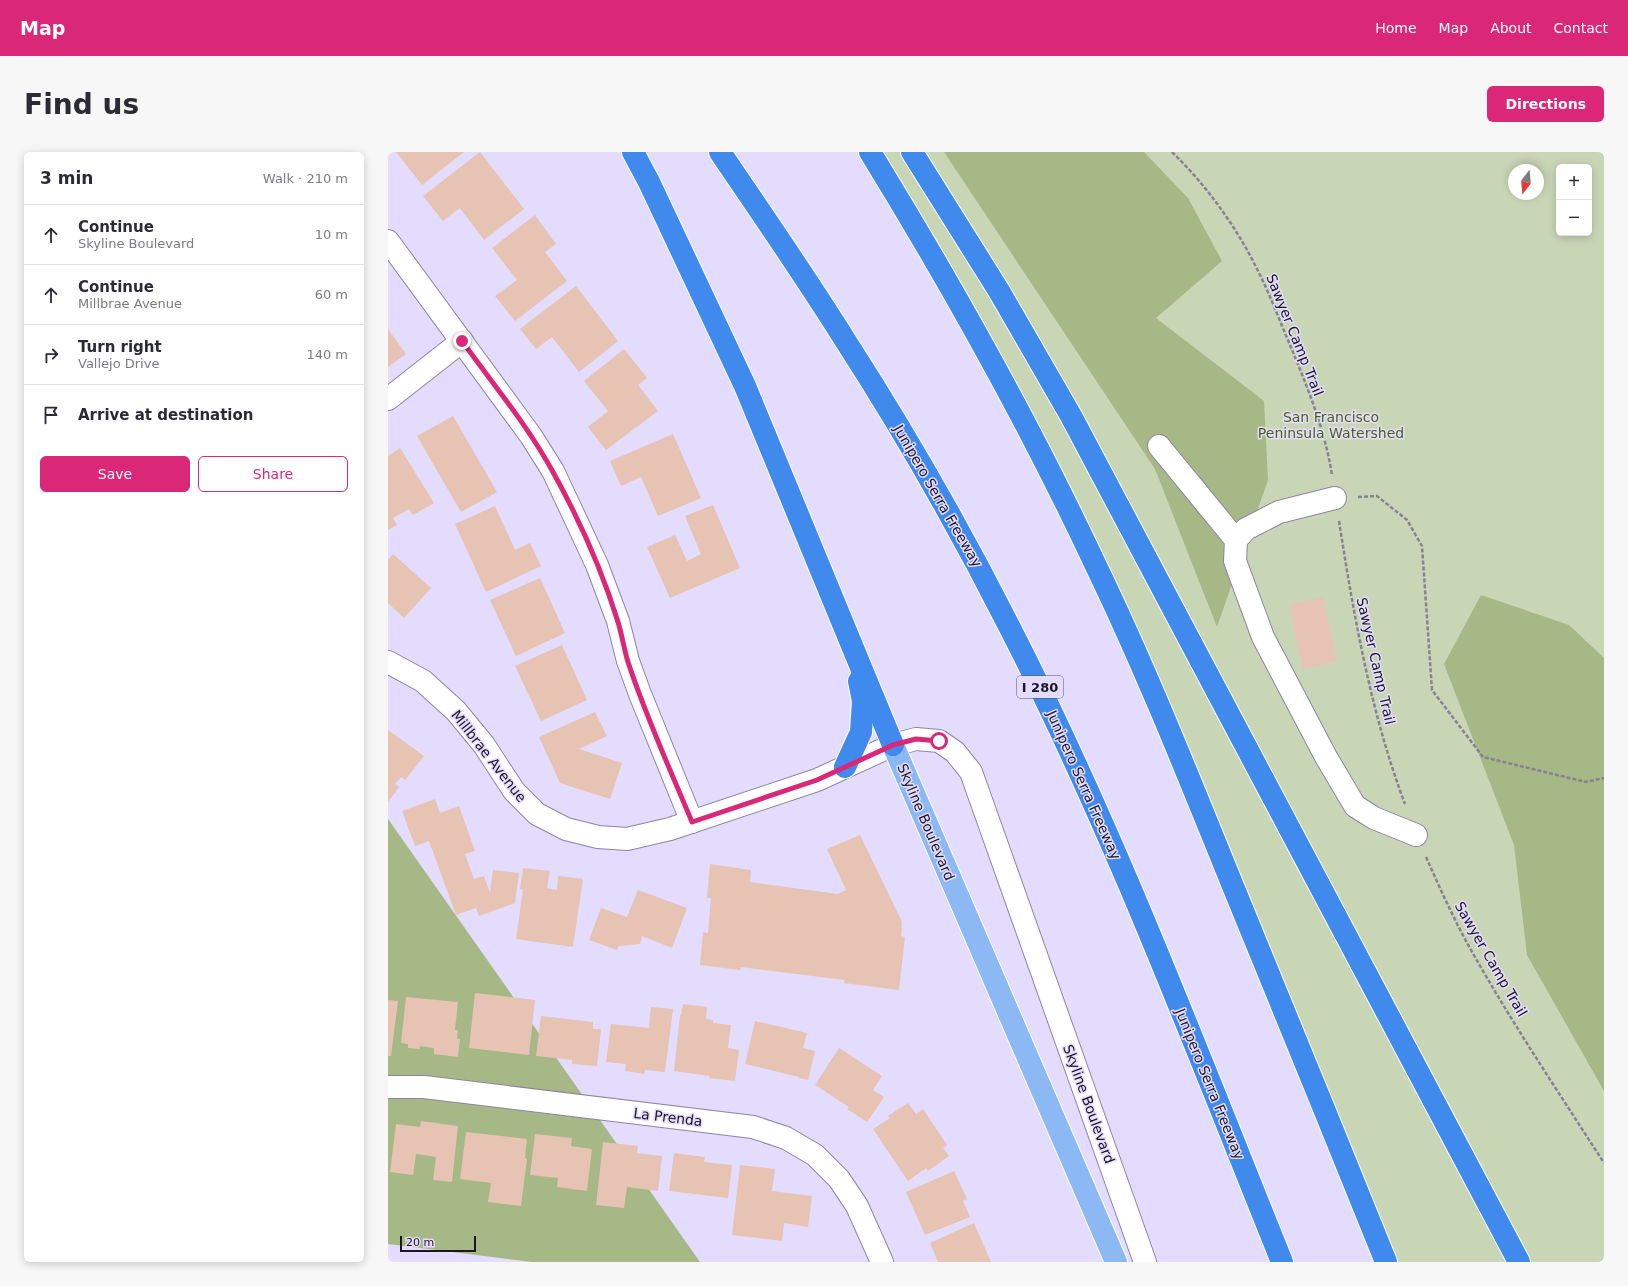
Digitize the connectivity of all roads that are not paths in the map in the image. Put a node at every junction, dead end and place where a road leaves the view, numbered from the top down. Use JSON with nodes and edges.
{"nodes":[{"id":1,"x":633,"y":152,"type":"edge"},
{"id":2,"x":720,"y":152,"type":"edge"},
{"id":3,"x":870,"y":152,"type":"edge"},
{"id":4,"x":912,"y":152,"type":"edge"},
{"id":5,"x":388,"y":241,"type":"edge"},
{"id":6,"x":462,"y":341,"type":"junction"},
{"id":7,"x":388,"y":399,"type":"edge"},
{"id":8,"x":1159,"y":446,"type":"dead end"},
{"id":9,"x":1335,"y":498,"type":"road end"},
{"id":10,"x":1236,"y":540,"type":"junction"},
{"id":11,"x":854,"y":648,"type":"junction"},
{"id":12,"x":388,"y":662,"type":"edge"},
{"id":13,"x":893,"y":745,"type":"junction"},
{"id":14,"x":845,"y":767,"type":"junction"},
{"id":15,"x":692,"y":822,"type":"junction"},
{"id":16,"x":1416,"y":835,"type":"road end"},
{"id":17,"x":388,"y":1087,"type":"edge"},
{"id":18,"x":882,"y":1262,"type":"edge"},
{"id":19,"x":1116,"y":1262,"type":"edge"},
{"id":20,"x":1145,"y":1262,"type":"edge"},
{"id":21,"x":1282,"y":1262,"type":"edge"},
{"id":22,"x":1386,"y":1262,"type":"edge"},
{"id":23,"x":1519,"y":1262,"type":"edge"}],
"edges":[{"from":1,"to":11,"type":"highway"},
{"from":2,"to":21,"type":"highway","name":"Junipero Serra Freeway","number":"I 280"},
{"from":3,"to":22,"type":"highway"},
{"from":4,"to":23,"type":"highway"},
{"from":5,"to":6,"type":"street"},
{"from":6,"to":7,"type":"street"},
{"from":6,"to":15,"type":"street"},
{"from":8,"to":10,"type":"street"},
{"from":9,"to":10,"type":"street"},
{"from":10,"to":16,"type":"street"},
{"from":11,"to":13,"type":"highway"},
{"from":11,"to":14,"type":"highway"},
{"from":12,"to":15,"type":"street","name":"Millbrae Avenue"},
{"from":13,"to":14,"type":"street","name":"Millbrae Avenue"},
{"from":13,"to":19,"type":"main road","name":"Skyline Boulevard"},
{"from":13,"to":20,"type":"street","name":"Skyline Boulevard"},
{"from":14,"to":15,"type":"street","name":"Millbrae Avenue"},
{"from":17,"to":18,"type":"street","name":"La Prenda"}]}
